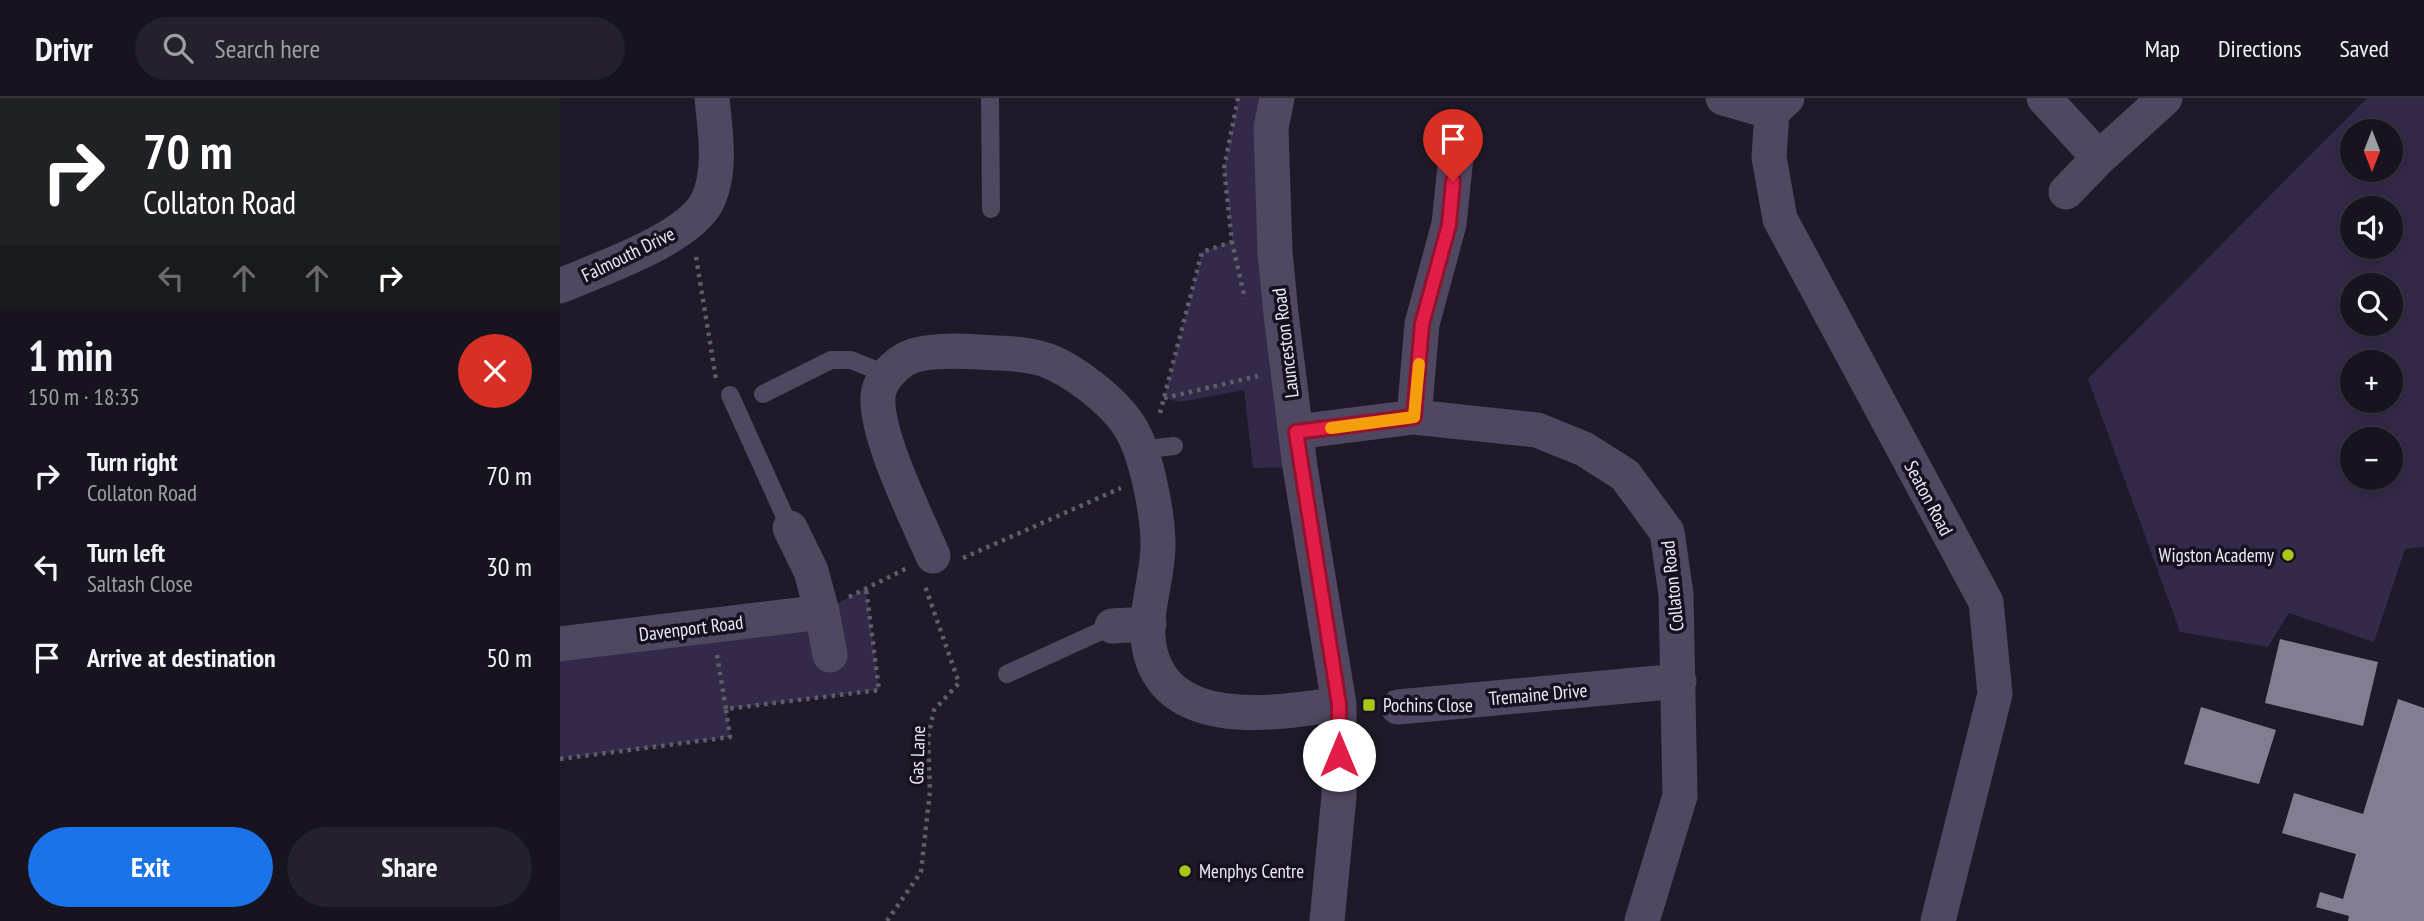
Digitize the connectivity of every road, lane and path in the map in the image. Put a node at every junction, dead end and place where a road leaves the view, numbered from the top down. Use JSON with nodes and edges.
{"nodes":[{"id":1,"x":712,"y":98,"type":"edge"},
{"id":2,"x":990,"y":98,"type":"edge"},
{"id":3,"x":1238,"y":98,"type":"edge"},
{"id":4,"x":1277,"y":98,"type":"edge"},
{"id":5,"x":1723,"y":98,"type":"edge"},
{"id":6,"x":2044,"y":98,"type":"edge"},
{"id":7,"x":2165,"y":98,"type":"edge"},
{"id":8,"x":1779,"y":105,"type":"edge"},
{"id":9,"x":1458,"y":137,"type":"dead end"},
{"id":10,"x":2099,"y":158,"type":"junction"},
{"id":11,"x":2066,"y":192,"type":"dead end"},
{"id":12,"x":991,"y":209,"type":"dead end"},
{"id":13,"x":681,"y":229,"type":"junction"},
{"id":14,"x":1232,"y":242,"type":"junction"},
{"id":15,"x":560,"y":286,"type":"edge"},
{"id":16,"x":1281,"y":314,"type":"junction"},
{"id":17,"x":1288,"y":369,"type":"junction"},
{"id":18,"x":886,"y":374,"type":"junction"},
{"id":19,"x":763,"y":394,"type":"dead end"},
{"id":20,"x":730,"y":395,"type":"joint"},
{"id":21,"x":1164,"y":398,"type":"junction"},
{"id":22,"x":1414,"y":417,"type":"junction"},
{"id":23,"x":1296,"y":432,"type":"junction"},
{"id":24,"x":1174,"y":446,"type":"dead end"},
{"id":25,"x":1138,"y":450,"type":"junction"},
{"id":26,"x":790,"y":528,"type":"joint"},
{"id":27,"x":943,"y":559,"type":"junction"},
{"id":28,"x":866,"y":588,"type":"junction"},
{"id":29,"x":822,"y":612,"type":"junction"},
{"id":30,"x":1149,"y":624,"type":"junction"},
{"id":31,"x":712,"y":625,"type":"junction"},
{"id":32,"x":1112,"y":626,"type":"joint"},
{"id":33,"x":560,"y":644,"type":"edge"},
{"id":34,"x":830,"y":655,"type":"dead end"},
{"id":35,"x":1007,"y":674,"type":"dead end"},
{"id":36,"x":1679,"y":681,"type":"junction"},
{"id":37,"x":1339,"y":704,"type":"junction"},
{"id":38,"x":1398,"y":707,"type":"dead end"},
{"id":39,"x":726,"y":709,"type":"junction"},
{"id":40,"x":560,"y":759,"type":"edge"},
{"id":41,"x":887,"y":921,"type":"edge"},
{"id":42,"x":1326,"y":921,"type":"edge"},
{"id":43,"x":1642,"y":921,"type":"edge"},
{"id":44,"x":1938,"y":921,"type":"edge"}],
"edges":[{"from":1,"to":13,"type":"street","name":"Falmouth Drive"},
{"from":2,"to":12,"type":"lane"},
{"from":3,"to":14,"type":"path"},
{"from":4,"to":16,"type":"street","name":"Launceston Road"},
{"from":5,"to":8,"type":"street"},
{"from":6,"to":10,"type":"street"},
{"from":7,"to":10,"type":"street"},
{"from":8,"to":44,"type":"street","name":"Seaton Road"},
{"from":9,"to":22,"type":"street"},
{"from":10,"to":11,"type":"street"},
{"from":13,"to":15,"type":"street","name":"Falmouth Drive"},
{"from":13,"to":20,"type":"path"},
{"from":14,"to":16,"type":"path"},
{"from":14,"to":21,"type":"path"},
{"from":16,"to":17,"type":"street","name":"Launceston Road"},
{"from":17,"to":21,"type":"path"},
{"from":17,"to":23,"type":"street","name":"Launceston Road"},
{"from":18,"to":19,"type":"lane"},
{"from":18,"to":25,"type":"street"},
{"from":18,"to":27,"type":"street"},
{"from":20,"to":26,"type":"lane"},
{"from":21,"to":25,"type":"path"},
{"from":22,"to":23,"type":"street","name":"Collaton Road"},
{"from":22,"to":36,"type":"street","name":"Collaton Road"},
{"from":23,"to":37,"type":"street","name":"Launceston Road"},
{"from":24,"to":25,"type":"lane"},
{"from":25,"to":27,"type":"path"},
{"from":25,"to":30,"type":"street"},
{"from":26,"to":29,"type":"street"},
{"from":27,"to":28,"type":"path"},
{"from":27,"to":41,"type":"path","name":"Gas Lane"},
{"from":28,"to":29,"type":"path"},
{"from":28,"to":39,"type":"path"},
{"from":29,"to":31,"type":"street","name":"Davenport Road"},
{"from":29,"to":34,"type":"street"},
{"from":30,"to":32,"type":"street"},
{"from":30,"to":37,"type":"street"},
{"from":31,"to":33,"type":"street","name":"Davenport Road"},
{"from":31,"to":39,"type":"path"},
{"from":32,"to":35,"type":"lane"},
{"from":36,"to":38,"type":"street","name":"Tremaine Drive"},
{"from":36,"to":43,"type":"street","name":"Collaton Road"},
{"from":37,"to":42,"type":"street","name":"Launceston Road"},
{"from":39,"to":40,"type":"path"}]}
